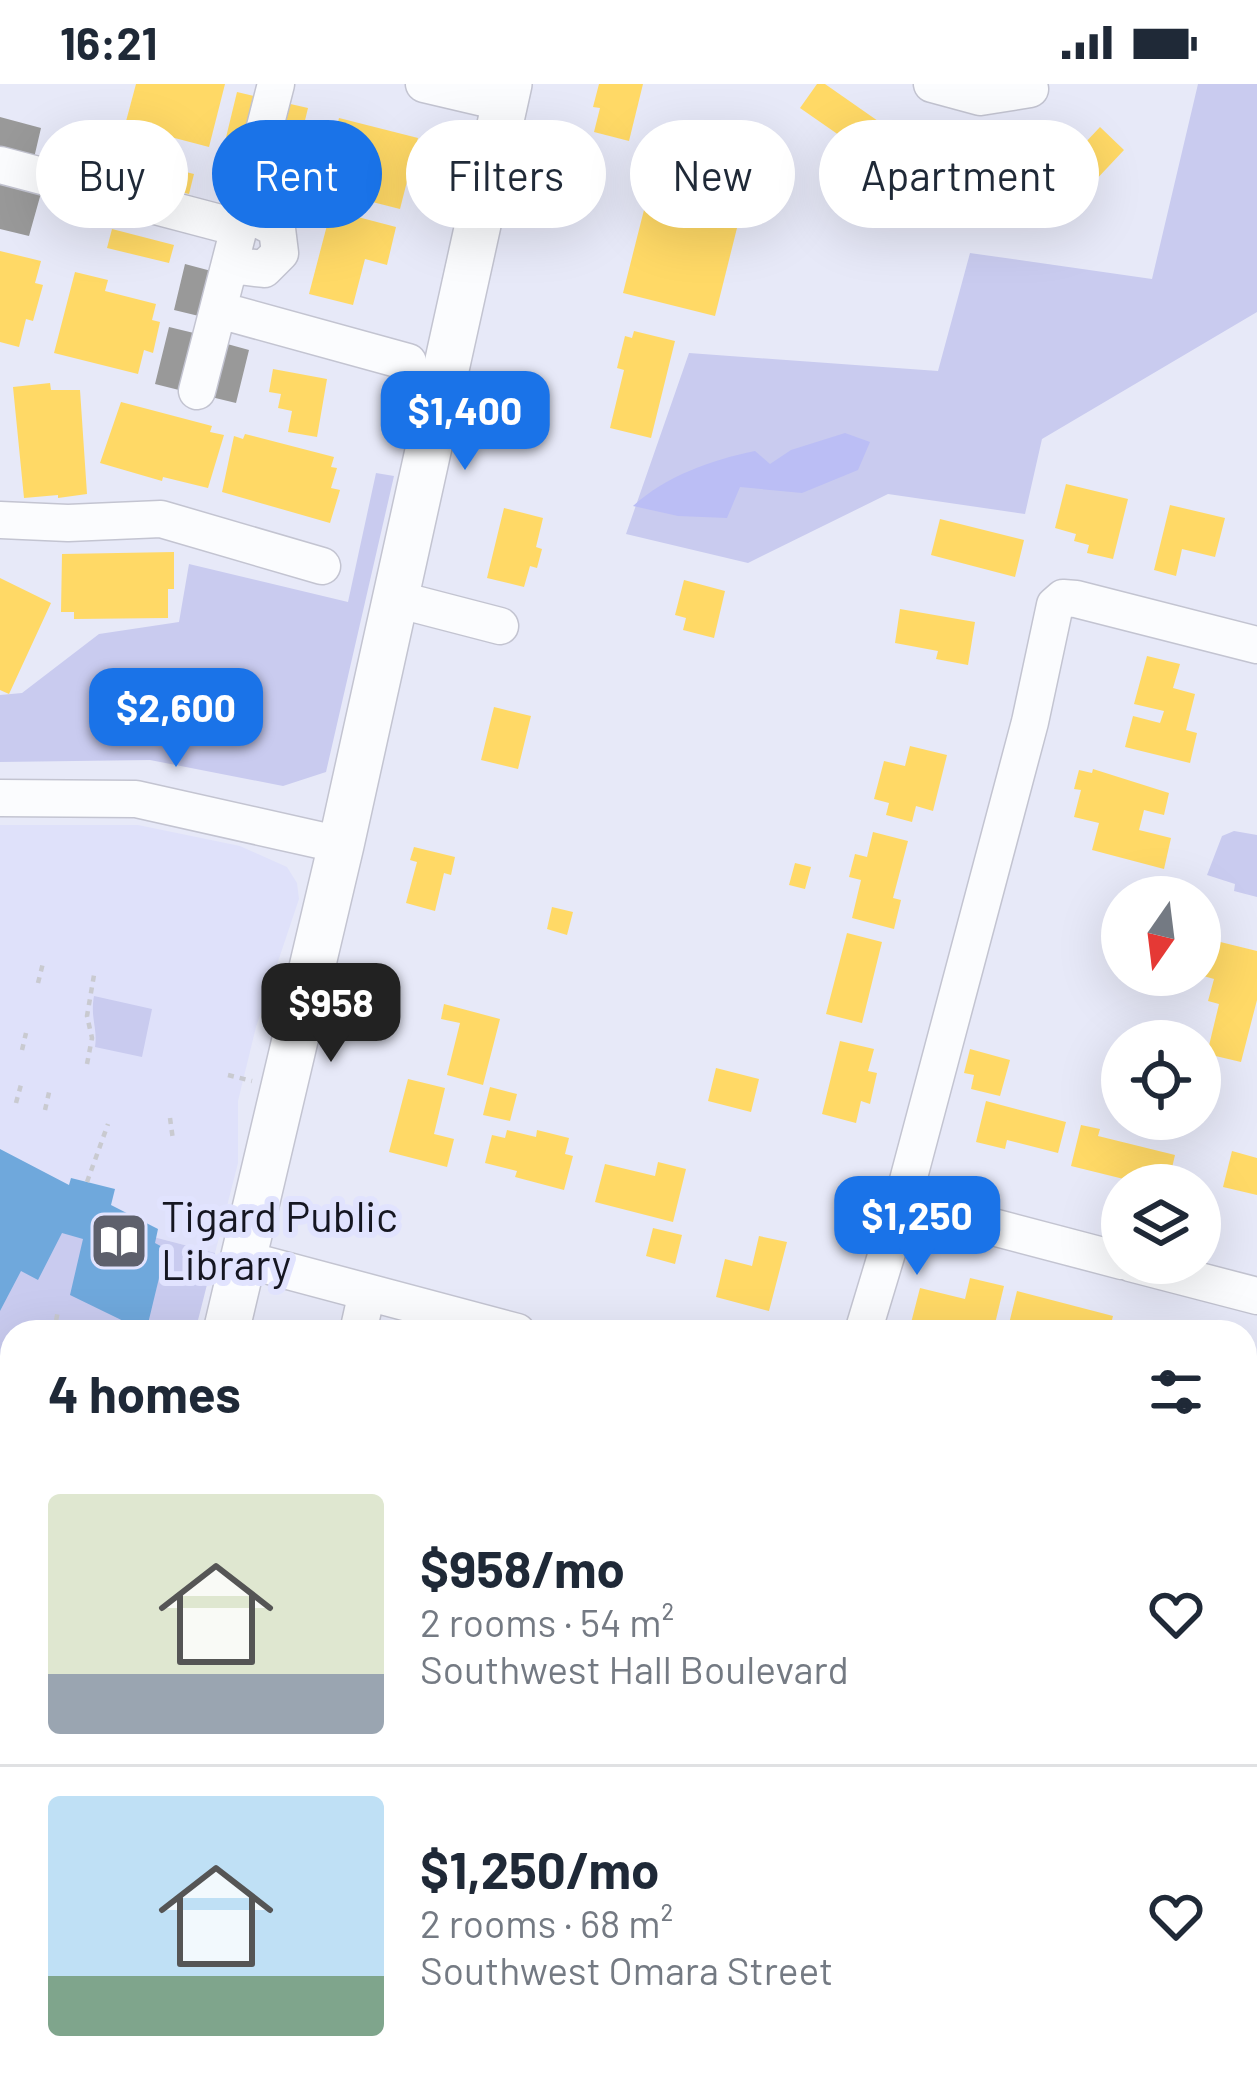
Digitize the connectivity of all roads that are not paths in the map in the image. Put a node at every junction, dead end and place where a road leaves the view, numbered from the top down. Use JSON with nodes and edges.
{"nodes":[{"id":1,"x":276,"y":84,"type":"edge"},
{"id":2,"x":424,"y":84,"type":"edge"},
{"id":3,"x":932,"y":84,"type":"edge"},
{"id":4,"x":1030,"y":89,"type":"dead end"},
{"id":5,"x":507,"y":94,"type":"edge"},
{"id":6,"x":267,"y":120,"type":"edge"},
{"id":7,"x":0,"y":165,"type":"edge"},
{"id":8,"x":212,"y":215,"type":"edge"},
{"id":9,"x":240,"y":228,"type":"edge"},
{"id":10,"x":219,"y":310,"type":"junction"},
{"id":11,"x":408,"y":362,"type":"dead end"},
{"id":12,"x":197,"y":392,"type":"dead end"},
{"id":13,"x":0,"y":520,"type":"edge"},
{"id":14,"x":322,"y":566,"type":"dead end"},
{"id":15,"x":396,"y":599,"type":"junction"},
{"id":16,"x":500,"y":626,"type":"dead end"},
{"id":17,"x":1257,"y":645,"type":"edge"},
{"id":18,"x":0,"y":798,"type":"edge"},
{"id":19,"x":341,"y":845,"type":"junction"},
{"id":20,"x":902,"y":1204,"type":"junction"},
{"id":21,"x":1101,"y":1256,"type":"edge"},
{"id":22,"x":243,"y":1259,"type":"junction"},
{"id":23,"x":1211,"y":1284,"type":"edge"},
{"id":24,"x":367,"y":1292,"type":"junction"},
{"id":25,"x":1257,"y":1296,"type":"edge"},
{"id":26,"x":229,"y":1320,"type":"edge"},
{"id":27,"x":361,"y":1320,"type":"edge"},
{"id":28,"x":473,"y":1320,"type":"edge"},
{"id":29,"x":866,"y":1320,"type":"edge"}],
"edges":[{"from":1,"to":6,"type":"street"},
{"from":2,"to":5,"type":"street"},
{"from":3,"to":4,"type":"street"},
{"from":5,"to":15,"type":"main road"},
{"from":7,"to":8,"type":"street"},
{"from":9,"to":10,"type":"street"},
{"from":10,"to":11,"type":"street"},
{"from":10,"to":12,"type":"street"},
{"from":13,"to":14,"type":"street"},
{"from":15,"to":16,"type":"street"},
{"from":15,"to":19,"type":"main road"},
{"from":17,"to":20,"type":"street"},
{"from":18,"to":19,"type":"street"},
{"from":19,"to":22,"type":"main road"},
{"from":20,"to":21,"type":"street"},
{"from":20,"to":29,"type":"street"},
{"from":22,"to":24,"type":"street"},
{"from":22,"to":26,"type":"main road"},
{"from":23,"to":25,"type":"street"},
{"from":24,"to":27,"type":"street"},
{"from":24,"to":28,"type":"street"}]}
